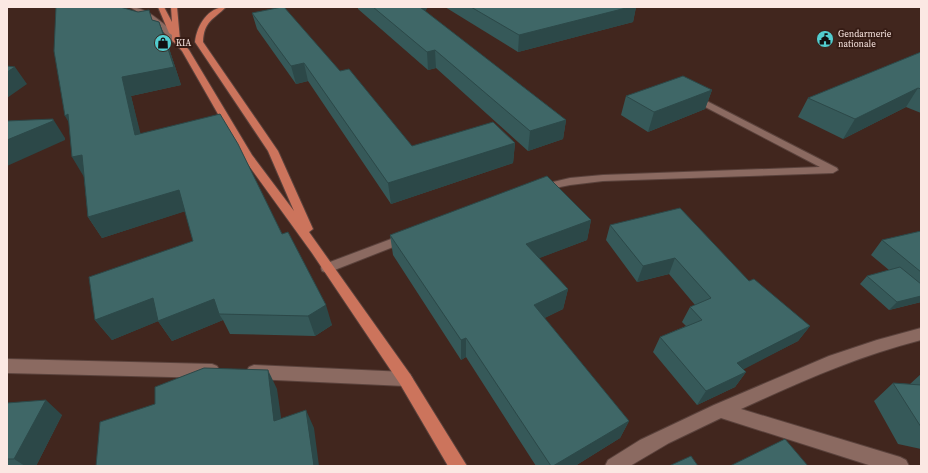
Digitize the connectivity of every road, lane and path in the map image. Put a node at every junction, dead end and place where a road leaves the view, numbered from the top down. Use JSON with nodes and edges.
{"nodes":[{"id":1,"x":133,"y":7,"type":"edge"},
{"id":2,"x":161,"y":7,"type":"edge"},
{"id":3,"x":174,"y":7,"type":"edge"},
{"id":4,"x":223,"y":7,"type":"edge"},
{"id":5,"x":176,"y":40,"type":"junction"},
{"id":6,"x":681,"y":91,"type":"edge"},
{"id":7,"x":530,"y":191,"type":"edge"},
{"id":8,"x":415,"y":234,"type":"edge"},
{"id":9,"x":316,"y":250,"type":"junction"},
{"id":10,"x":327,"y":268,"type":"junction"},
{"id":11,"x":921,"y":334,"type":"edge"},
{"id":12,"x":7,"y":366,"type":"edge"},
{"id":13,"x":405,"y":379,"type":"junction"},
{"id":14,"x":720,"y":410,"type":"junction"},
{"id":15,"x":458,"y":466,"type":"edge"},
{"id":16,"x":614,"y":466,"type":"edge"},
{"id":17,"x":900,"y":466,"type":"edge"}],
"edges":[{"from":1,"to":5,"type":"street"},
{"from":2,"to":5,"type":"main road"},
{"from":3,"to":5,"type":"main road"},
{"from":4,"to":9,"type":"main road"},
{"from":5,"to":9,"type":"main road"},
{"from":6,"to":7,"type":"street"},
{"from":8,"to":10,"type":"street"},
{"from":9,"to":10,"type":"main road"},
{"from":10,"to":13,"type":"main road"},
{"from":11,"to":14,"type":"street"},
{"from":12,"to":13,"type":"street"},
{"from":13,"to":15,"type":"main road"},
{"from":14,"to":16,"type":"street"},
{"from":14,"to":17,"type":"street"}]}
